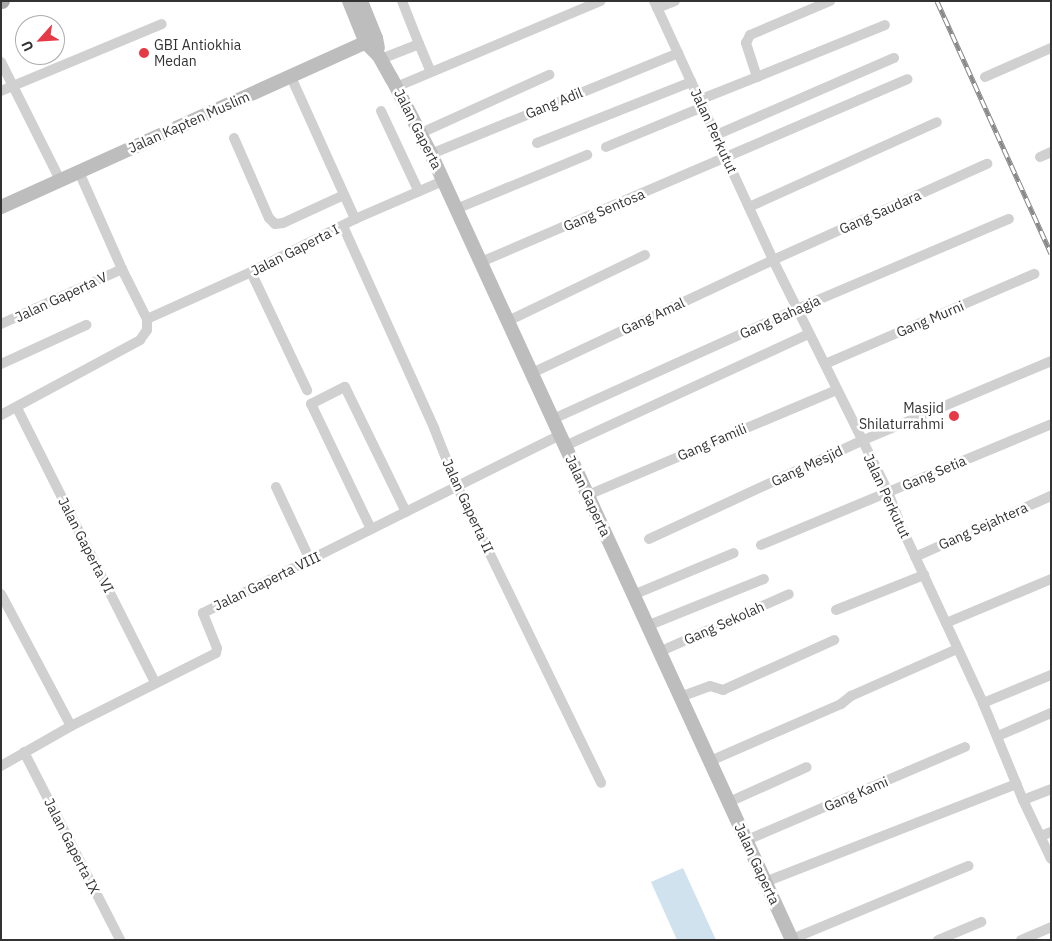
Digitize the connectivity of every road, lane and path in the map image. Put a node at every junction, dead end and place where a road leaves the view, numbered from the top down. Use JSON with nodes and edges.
{"nodes":[{"id":1,"x":349,"y":1,"type":"edge"},
{"id":2,"x":361,"y":1,"type":"edge"},
{"id":3,"x":402,"y":1,"type":"edge"},
{"id":4,"x":601,"y":1,"type":"edge"},
{"id":5,"x":675,"y":1,"type":"edge"},
{"id":6,"x":830,"y":1,"type":"edge"},
{"id":7,"x":656,"y":5,"type":"edge"},
{"id":8,"x":162,"y":24,"type":"dead end"},
{"id":9,"x":885,"y":25,"type":"dead end"},
{"id":10,"x":371,"y":41,"type":"junction"},
{"id":11,"x":419,"y":44,"type":"junction"},
{"id":12,"x":1051,"y":48,"type":"edge"},
{"id":13,"x":678,"y":53,"type":"junction"},
{"id":14,"x":380,"y":57,"type":"junction"},
{"id":15,"x":894,"y":58,"type":"dead end"},
{"id":16,"x":1,"y":62,"type":"edge"},
{"id":17,"x":432,"y":72,"type":"junction"},
{"id":18,"x":549,"y":75,"type":"dead end"},
{"id":19,"x":291,"y":76,"type":"junction"},
{"id":20,"x":757,"y":77,"type":"junction"},
{"id":21,"x":985,"y":77,"type":"dead end"},
{"id":22,"x":906,"y":79,"type":"dead end"},
{"id":23,"x":691,"y":82,"type":"junction"},
{"id":24,"x":13,"y":86,"type":"junction"},
{"id":25,"x":396,"y":87,"type":"junction"},
{"id":26,"x":1,"y":91,"type":"edge"},
{"id":27,"x":701,"y":103,"type":"junction"},
{"id":28,"x":381,"y":111,"type":"dead end"},
{"id":29,"x":937,"y":122,"type":"dead end"},
{"id":30,"x":421,"y":134,"type":"junction"},
{"id":31,"x":716,"y":135,"type":"junction"},
{"id":32,"x":234,"y":138,"type":"dead end"},
{"id":33,"x":537,"y":143,"type":"dead end"},
{"id":34,"x":606,"y":147,"type":"dead end"},
{"id":35,"x":1051,"y":152,"type":"edge"},
{"id":36,"x":431,"y":154,"type":"junction"},
{"id":37,"x":587,"y":155,"type":"dead end"},
{"id":38,"x":1040,"y":157,"type":"dead end"},
{"id":39,"x":726,"y":158,"type":"junction"},
{"id":40,"x":987,"y":164,"type":"dead end"},
{"id":41,"x":79,"y":172,"type":"junction"},
{"id":42,"x":60,"y":180,"type":"junction"},
{"id":43,"x":443,"y":181,"type":"junction"},
{"id":44,"x":419,"y":192,"type":"junction"},
{"id":45,"x":344,"y":196,"type":"junction"},
{"id":46,"x":1,"y":207,"type":"edge"},
{"id":47,"x":749,"y":207,"type":"junction"},
{"id":48,"x":456,"y":209,"type":"junction"},
{"id":49,"x":1009,"y":218,"type":"dead end"},
{"id":50,"x":355,"y":219,"type":"junction"},
{"id":51,"x":343,"y":226,"type":"junction"},
{"id":52,"x":645,"y":255,"type":"dead end"},
{"id":53,"x":773,"y":260,"type":"junction"},
{"id":54,"x":481,"y":262,"type":"junction"},
{"id":55,"x":122,"y":269,"type":"junction"},
{"id":56,"x":251,"y":272,"type":"junction"},
{"id":57,"x":1034,"y":274,"type":"dead end"},
{"id":58,"x":799,"y":308,"type":"junction"},
{"id":59,"x":147,"y":319,"type":"junction"},
{"id":60,"x":508,"y":321,"type":"junction"},
{"id":61,"x":1,"y":324,"type":"edge"},
{"id":62,"x":86,"y":325,"type":"dead end"},
{"id":63,"x":809,"y":334,"type":"junction"},
{"id":64,"x":1051,"y":362,"type":"edge"},
{"id":65,"x":1,"y":364,"type":"edge"},
{"id":66,"x":825,"y":364,"type":"junction"},
{"id":67,"x":532,"y":373,"type":"junction"},
{"id":68,"x":307,"y":390,"type":"dead end"},
{"id":69,"x":836,"y":390,"type":"junction"},
{"id":70,"x":17,"y":408,"type":"junction"},
{"id":71,"x":1,"y":415,"type":"edge"},
{"id":72,"x":553,"y":419,"type":"junction"},
{"id":73,"x":1051,"y":424,"type":"edge"},
{"id":74,"x":563,"y":440,"type":"junction"},
{"id":75,"x":861,"y":441,"type":"junction"},
{"id":76,"x":457,"y":486,"type":"junction"},
{"id":77,"x":276,"y":487,"type":"dead end"},
{"id":78,"x":888,"y":492,"type":"junction"},
{"id":79,"x":588,"y":495,"type":"junction"},
{"id":80,"x":1051,"y":496,"type":"edge"},
{"id":81,"x":406,"y":512,"type":"junction"},
{"id":82,"x":371,"y":529,"type":"junction"},
{"id":83,"x":649,"y":539,"type":"dead end"},
{"id":84,"x":762,"y":545,"type":"dead end"},
{"id":85,"x":734,"y":553,"type":"dead end"},
{"id":86,"x":915,"y":557,"type":"junction"},
{"id":87,"x":310,"y":560,"type":"junction"},
{"id":88,"x":924,"y":575,"type":"junction"},
{"id":89,"x":764,"y":579,"type":"dead end"},
{"id":90,"x":1051,"y":579,"type":"edge"},
{"id":91,"x":1,"y":594,"type":"edge"},
{"id":92,"x":789,"y":594,"type":"dead end"},
{"id":93,"x":633,"y":595,"type":"junction"},
{"id":94,"x":836,"y":610,"type":"dead end"},
{"id":95,"x":946,"y":623,"type":"junction"},
{"id":96,"x":647,"y":626,"type":"junction"},
{"id":97,"x":834,"y":640,"type":"dead end"},
{"id":98,"x":957,"y":648,"type":"junction"},
{"id":99,"x":659,"y":652,"type":"junction"},
{"id":100,"x":1051,"y":675,"type":"edge"},
{"id":101,"x":154,"y":682,"type":"junction"},
{"id":102,"x":680,"y":697,"type":"junction"},
{"id":103,"x":983,"y":703,"type":"junction"},
{"id":104,"x":1051,"y":714,"type":"edge"},
{"id":105,"x":71,"y":726,"type":"junction"},
{"id":106,"x":998,"y":736,"type":"junction"},
{"id":107,"x":965,"y":747,"type":"dead end"},
{"id":108,"x":24,"y":752,"type":"junction"},
{"id":109,"x":710,"y":761,"type":"junction"},
{"id":110,"x":1,"y":766,"type":"edge"},
{"id":111,"x":806,"y":767,"type":"dead end"},
{"id":112,"x":601,"y":783,"type":"dead end"},
{"id":113,"x":1016,"y":784,"type":"junction"},
{"id":114,"x":1051,"y":789,"type":"edge"},
{"id":115,"x":1023,"y":800,"type":"junction"},
{"id":116,"x":729,"y":802,"type":"junction"},
{"id":117,"x":1051,"y":832,"type":"edge"},
{"id":118,"x":1041,"y":836,"type":"junction"},
{"id":119,"x":747,"y":840,"type":"junction"},
{"id":120,"x":1051,"y":859,"type":"edge"},
{"id":121,"x":968,"y":866,"type":"dead end"},
{"id":122,"x":765,"y":882,"type":"junction"},
{"id":123,"x":981,"y":922,"type":"dead end"},
{"id":124,"x":1051,"y":928,"type":"edge"},
{"id":125,"x":792,"y":939,"type":"edge"},
{"id":126,"x":120,"y":940,"type":"edge"},
{"id":127,"x":938,"y":940,"type":"edge"},
{"id":128,"x":1021,"y":940,"type":"edge"}],
"edges":[{"from":1,"to":10,"type":"street","name":"Jalan Gaperta"},
{"from":2,"to":10,"type":"street","name":"Jalan Gaperta"},
{"from":3,"to":11,"type":"street"},
{"from":4,"to":17,"type":"street"},
{"from":5,"to":7,"type":"street"},
{"from":6,"to":20,"type":"street"},
{"from":7,"to":13,"type":"street","name":"Jalan Perkutut"},
{"from":8,"to":24,"type":"street"},
{"from":9,"to":20,"type":"street"},
{"from":10,"to":14,"type":"street","name":"Jalan Gaperta"},
{"from":10,"to":19,"type":"street","name":"Jalan Kapten Muslim"},
{"from":11,"to":14,"type":"street"},
{"from":11,"to":17,"type":"street"},
{"from":12,"to":21,"type":"street"},
{"from":13,"to":23,"type":"street","name":"Jalan Perkutut"},
{"from":13,"to":36,"type":"street","name":"Gang Adil"},
{"from":14,"to":25,"type":"street","name":"Jalan Gaperta"},
{"from":15,"to":31,"type":"street"},
{"from":16,"to":24,"type":"street"},
{"from":17,"to":25,"type":"street"},
{"from":18,"to":30,"type":"street"},
{"from":19,"to":41,"type":"street","name":"Jalan Kapten Muslim"},
{"from":19,"to":45,"type":"street"},
{"from":20,"to":27,"type":"street"},
{"from":22,"to":39,"type":"street","name":"Gang Sentosa"},
{"from":23,"to":27,"type":"street","name":"Jalan Perkutut"},
{"from":23,"to":33,"type":"street"},
{"from":24,"to":26,"type":"street"},
{"from":24,"to":42,"type":"street"},
{"from":25,"to":30,"type":"street","name":"Jalan Gaperta"},
{"from":27,"to":31,"type":"street","name":"Jalan Perkutut"},
{"from":27,"to":34,"type":"street"},
{"from":28,"to":44,"type":"street"},
{"from":29,"to":47,"type":"street"},
{"from":30,"to":36,"type":"street","name":"Jalan Gaperta"},
{"from":31,"to":39,"type":"street","name":"Jalan Perkutut"},
{"from":32,"to":45,"type":"street"},
{"from":35,"to":38,"type":"street"},
{"from":36,"to":43,"type":"street","name":"Jalan Gaperta"},
{"from":37,"to":48,"type":"street"},
{"from":39,"to":47,"type":"street","name":"Jalan Perkutut"},
{"from":39,"to":54,"type":"street","name":"Gang Sentosa"},
{"from":40,"to":53,"type":"street","name":"Gang Saudara"},
{"from":41,"to":42,"type":"street","name":"Jalan Kapten Muslim"},
{"from":41,"to":55,"type":"street"},
{"from":42,"to":46,"type":"street","name":"Jalan Kapten Muslim"},
{"from":43,"to":44,"type":"street","name":"Jalan Gaperta I"},
{"from":43,"to":48,"type":"street","name":"Jalan Gaperta"},
{"from":44,"to":50,"type":"street","name":"Jalan Gaperta I"},
{"from":45,"to":50,"type":"street"},
{"from":47,"to":53,"type":"street","name":"Jalan Perkutut"},
{"from":48,"to":54,"type":"street","name":"Jalan Gaperta"},
{"from":49,"to":58,"type":"street","name":"Gang Bahagia"},
{"from":50,"to":51,"type":"street","name":"Jalan Gaperta I"},
{"from":51,"to":56,"type":"street","name":"Jalan Gaperta I"},
{"from":51,"to":76,"type":"street","name":"Jalan Gaperta II"},
{"from":52,"to":60,"type":"street"},
{"from":53,"to":58,"type":"street","name":"Jalan Perkutut"},
{"from":53,"to":67,"type":"street","name":"Gang Amal"},
{"from":54,"to":60,"type":"street","name":"Jalan Gaperta"},
{"from":55,"to":59,"type":"street"},
{"from":55,"to":61,"type":"street","name":"Jalan Gaperta V"},
{"from":56,"to":59,"type":"street","name":"Jalan Gaperta I"},
{"from":56,"to":68,"type":"street"},
{"from":57,"to":66,"type":"street","name":"Gang Murni"},
{"from":58,"to":63,"type":"street","name":"Jalan Perkutut"},
{"from":58,"to":72,"type":"street","name":"Gang Bahagia"},
{"from":59,"to":70,"type":"street"},
{"from":60,"to":67,"type":"street","name":"Jalan Gaperta"},
{"from":62,"to":65,"type":"street"},
{"from":63,"to":66,"type":"street","name":"Jalan Perkutut"},
{"from":63,"to":74,"type":"street","name":"Jalan Gaperta VIII"},
{"from":64,"to":75,"type":"street","name":"Gang Mesjid"},
{"from":66,"to":69,"type":"street","name":"Jalan Perkutut"},
{"from":67,"to":72,"type":"street","name":"Jalan Gaperta"},
{"from":69,"to":75,"type":"street","name":"Jalan Perkutut"},
{"from":69,"to":79,"type":"street","name":"Gang Famili"},
{"from":70,"to":71,"type":"street"},
{"from":70,"to":101,"type":"street","name":"Jalan Gaperta VI"},
{"from":72,"to":74,"type":"street","name":"Jalan Gaperta"},
{"from":73,"to":78,"type":"street","name":"Gang Setia"},
{"from":74,"to":76,"type":"street","name":"Jalan Gaperta VIII"},
{"from":74,"to":79,"type":"street","name":"Jalan Gaperta"},
{"from":75,"to":78,"type":"street","name":"Jalan Perkutut"},
{"from":75,"to":83,"type":"street","name":"Gang Mesjid"},
{"from":76,"to":81,"type":"street","name":"Jalan Gaperta VIII"},
{"from":76,"to":112,"type":"street","name":"Jalan Gaperta II"},
{"from":77,"to":87,"type":"street"},
{"from":78,"to":84,"type":"street","name":"Gang Setia"},
{"from":78,"to":86,"type":"street","name":"Jalan Perkutut"},
{"from":79,"to":93,"type":"street","name":"Jalan Gaperta"},
{"from":80,"to":86,"type":"street","name":"Gang Sejahtera"},
{"from":81,"to":82,"type":"street","name":"Jalan Gaperta VIII"},
{"from":81,"to":82,"type":"street"},
{"from":82,"to":87,"type":"street","name":"Jalan Gaperta VIII"},
{"from":85,"to":93,"type":"street"},
{"from":86,"to":88,"type":"street","name":"Jalan Perkutut"},
{"from":87,"to":101,"type":"street","name":"Jalan Gaperta VIII"},
{"from":88,"to":94,"type":"street"},
{"from":88,"to":95,"type":"street","name":"Jalan Perkutut"},
{"from":89,"to":96,"type":"street"},
{"from":90,"to":95,"type":"street"},
{"from":91,"to":105,"type":"street"},
{"from":92,"to":99,"type":"street","name":"Gang Sekolah"},
{"from":93,"to":96,"type":"street","name":"Jalan Gaperta"},
{"from":95,"to":98,"type":"street","name":"Jalan Perkutut"},
{"from":96,"to":99,"type":"street","name":"Jalan Gaperta"},
{"from":97,"to":102,"type":"street"},
{"from":98,"to":103,"type":"street","name":"Jalan Perkutut"},
{"from":98,"to":109,"type":"street"},
{"from":99,"to":102,"type":"street","name":"Jalan Gaperta"},
{"from":100,"to":103,"type":"street"},
{"from":101,"to":105,"type":"street","name":"Jalan Gaperta VIII"},
{"from":102,"to":109,"type":"street","name":"Jalan Gaperta"},
{"from":103,"to":106,"type":"street","name":"Jalan Perkutut"},
{"from":104,"to":106,"type":"street"},
{"from":105,"to":108,"type":"street","name":"Jalan Gaperta VIII"},
{"from":106,"to":113,"type":"street","name":"Jalan Perkutut"},
{"from":107,"to":119,"type":"street","name":"Gang Kami"},
{"from":108,"to":110,"type":"street","name":"Jalan Gaperta VIII"},
{"from":108,"to":126,"type":"street","name":"Jalan Gaperta IX"},
{"from":109,"to":116,"type":"street","name":"Jalan Gaperta"},
{"from":111,"to":116,"type":"street"},
{"from":113,"to":115,"type":"street","name":"Jalan Perkutut"},
{"from":113,"to":122,"type":"street"},
{"from":114,"to":115,"type":"street"},
{"from":115,"to":118,"type":"street","name":"Jalan Perkutut"},
{"from":116,"to":119,"type":"street","name":"Jalan Gaperta"},
{"from":117,"to":118,"type":"street"},
{"from":118,"to":120,"type":"street","name":"Jalan Perkutut"},
{"from":119,"to":122,"type":"street","name":"Jalan Gaperta"},
{"from":121,"to":125,"type":"street"},
{"from":122,"to":125,"type":"street","name":"Jalan Gaperta"},
{"from":123,"to":127,"type":"street"},
{"from":124,"to":128,"type":"street"}]}
